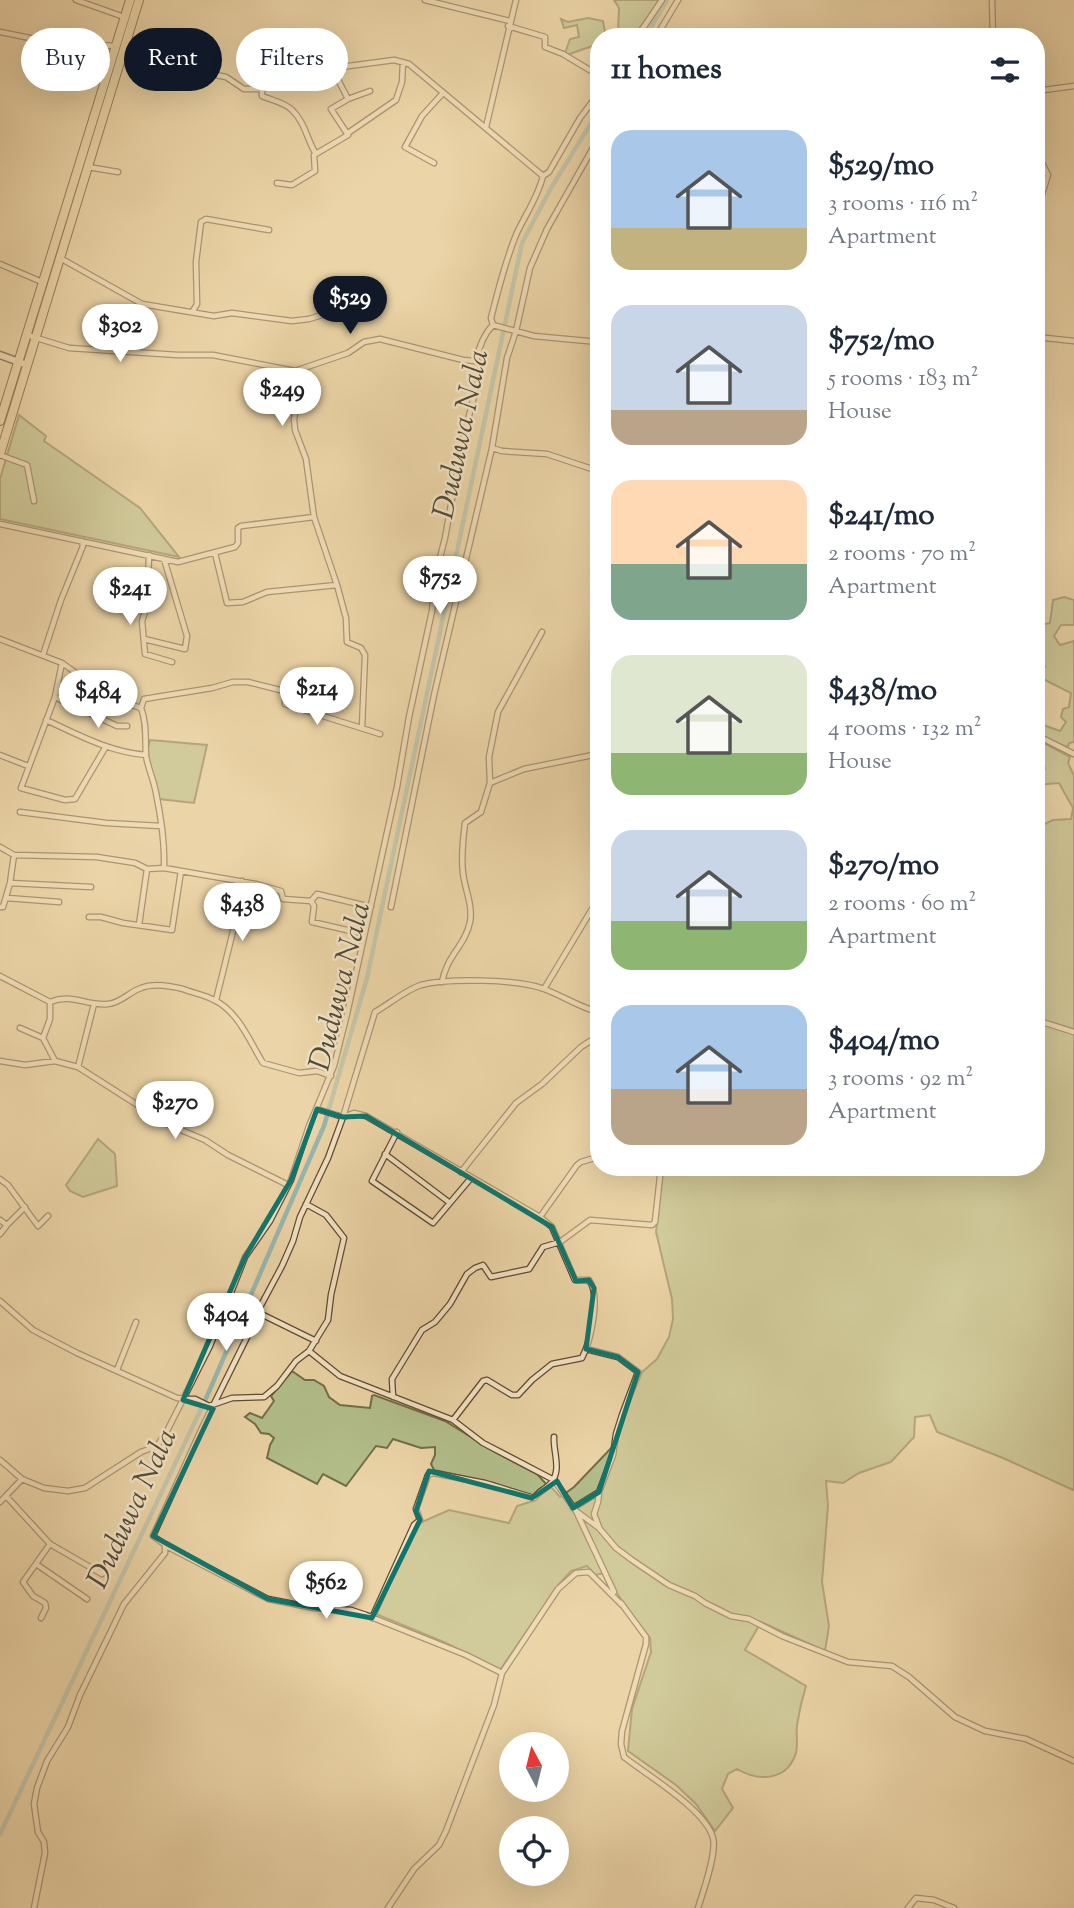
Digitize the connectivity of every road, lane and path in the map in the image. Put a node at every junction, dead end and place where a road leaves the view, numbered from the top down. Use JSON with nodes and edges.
{"nodes":[{"id":1,"x":76,"y":0,"type":"edge"},
{"id":2,"x":130,"y":0,"type":"edge"},
{"id":3,"x":139,"y":0,"type":"edge"},
{"id":4,"x":425,"y":0,"type":"edge"},
{"id":5,"x":516,"y":0,"type":"edge"},
{"id":6,"x":662,"y":0,"type":"edge"},
{"id":7,"x":678,"y":0,"type":"edge"},
{"id":8,"x":992,"y":0,"type":"edge"},
{"id":9,"x":125,"y":17,"type":"junction"},
{"id":10,"x":509,"y":23,"type":"junction"},
{"id":11,"x":643,"y":28,"type":"edge"},
{"id":12,"x":661,"y":28,"type":"edge"},
{"id":13,"x":993,"y":28,"type":"edge"},
{"id":14,"x":0,"y":32,"type":"edge"},
{"id":15,"x":116,"y":46,"type":"junction"},
{"id":16,"x":123,"y":53,"type":"junction"},
{"id":17,"x":402,"y":62,"type":"junction"},
{"id":18,"x":348,"y":66,"type":"edge"},
{"id":19,"x":590,"y":70,"type":"edge"},
{"id":20,"x":236,"y":84,"type":"edge"},
{"id":21,"x":1074,"y":86,"type":"edge"},
{"id":22,"x":1045,"y":90,"type":"edge"},
{"id":23,"x":262,"y":91,"type":"edge"},
{"id":24,"x":344,"y":91,"type":"edge"},
{"id":25,"x":370,"y":91,"type":"dead end"},
{"id":26,"x":443,"y":93,"type":"junction"},
{"id":27,"x":348,"y":99,"type":"junction"},
{"id":28,"x":590,"y":105,"type":"edge"},
{"id":29,"x":486,"y":127,"type":"junction"},
{"id":30,"x":348,"y":133,"type":"junction"},
{"id":31,"x":590,"y":152,"type":"edge"},
{"id":32,"x":316,"y":154,"type":"junction"},
{"id":33,"x":434,"y":163,"type":"dead end"},
{"id":34,"x":87,"y":167,"type":"junction"},
{"id":35,"x":118,"y":173,"type":"dead end"},
{"id":36,"x":543,"y":176,"type":"junction"},
{"id":37,"x":277,"y":183,"type":"dead end"},
{"id":38,"x":269,"y":230,"type":"dead end"},
{"id":39,"x":59,"y":257,"type":"junction"},
{"id":40,"x":0,"y":264,"type":"edge"},
{"id":41,"x":42,"y":282,"type":"junction"},
{"id":42,"x":350,"y":306,"type":"dead end"},
{"id":43,"x":193,"y":311,"type":"junction"},
{"id":44,"x":493,"y":325,"type":"junction"},
{"id":45,"x":514,"y":331,"type":"junction"},
{"id":46,"x":31,"y":337,"type":"junction"},
{"id":47,"x":1045,"y":338,"type":"edge"},
{"id":48,"x":590,"y":341,"type":"edge"},
{"id":49,"x":1074,"y":341,"type":"edge"},
{"id":50,"x":0,"y":355,"type":"edge"},
{"id":51,"x":18,"y":361,"type":"junction"},
{"id":52,"x":476,"y":361,"type":"junction"},
{"id":53,"x":27,"y":365,"type":"junction"},
{"id":54,"x":300,"y":370,"type":"junction"},
{"id":55,"x":0,"y":421,"type":"edge"},
{"id":56,"x":492,"y":448,"type":"junction"},
{"id":57,"x":0,"y":455,"type":"edge"},
{"id":58,"x":590,"y":468,"type":"edge"},
{"id":59,"x":34,"y":500,"type":"dead end"},
{"id":60,"x":314,"y":517,"type":"junction"},
{"id":61,"x":0,"y":524,"type":"edge"},
{"id":62,"x":82,"y":541,"type":"junction"},
{"id":63,"x":215,"y":553,"type":"junction"},
{"id":64,"x":149,"y":555,"type":"junction"},
{"id":65,"x":164,"y":559,"type":"junction"},
{"id":66,"x":337,"y":585,"type":"junction"},
{"id":67,"x":542,"y":632,"type":"dead end"},
{"id":68,"x":0,"y":639,"type":"edge"},
{"id":69,"x":144,"y":639,"type":"junction"},
{"id":70,"x":43,"y":655,"type":"junction"},
{"id":71,"x":172,"y":662,"type":"dead end"},
{"id":72,"x":62,"y":663,"type":"junction"},
{"id":73,"x":55,"y":697,"type":"junction"},
{"id":74,"x":141,"y":708,"type":"junction"},
{"id":75,"x":46,"y":720,"type":"junction"},
{"id":76,"x":127,"y":726,"type":"dead end"},
{"id":77,"x":362,"y":727,"type":"junction"},
{"id":78,"x":380,"y":734,"type":"dead end"},
{"id":79,"x":1045,"y":740,"type":"edge"},
{"id":80,"x":105,"y":748,"type":"junction"},
{"id":81,"x":1074,"y":754,"type":"edge"},
{"id":82,"x":0,"y":755,"type":"edge"},
{"id":83,"x":146,"y":755,"type":"junction"},
{"id":84,"x":590,"y":756,"type":"edge"},
{"id":85,"x":28,"y":766,"type":"junction"},
{"id":86,"x":490,"y":783,"type":"junction"},
{"id":87,"x":20,"y":812,"type":"dead end"},
{"id":88,"x":161,"y":826,"type":"junction"},
{"id":89,"x":0,"y":847,"type":"edge"},
{"id":90,"x":14,"y":855,"type":"junction"},
{"id":91,"x":147,"y":869,"type":"junction"},
{"id":92,"x":164,"y":869,"type":"junction"},
{"id":93,"x":181,"y":871,"type":"junction"},
{"id":94,"x":242,"y":881,"type":"junction"},
{"id":95,"x":10,"y":883,"type":"junction"},
{"id":96,"x":90,"y":887,"type":"dead end"},
{"id":97,"x":7,"y":898,"type":"junction"},
{"id":98,"x":312,"y":901,"type":"junction"},
{"id":99,"x":59,"y":902,"type":"dead end"},
{"id":100,"x":391,"y":906,"type":"dead end"},
{"id":101,"x":0,"y":907,"type":"edge"},
{"id":102,"x":370,"y":907,"type":"junction"},
{"id":103,"x":590,"y":912,"type":"edge"},
{"id":104,"x":89,"y":918,"type":"dead end"},
{"id":105,"x":139,"y":925,"type":"junction"},
{"id":106,"x":364,"y":934,"type":"junction"},
{"id":107,"x":0,"y":976,"type":"edge"},
{"id":108,"x":442,"y":982,"type":"junction"},
{"id":109,"x":544,"y":989,"type":"junction"},
{"id":110,"x":216,"y":1000,"type":"junction"},
{"id":111,"x":50,"y":1002,"type":"junction"},
{"id":112,"x":94,"y":1004,"type":"junction"},
{"id":113,"x":590,"y":1010,"type":"edge"},
{"id":114,"x":1045,"y":1023,"type":"edge"},
{"id":115,"x":20,"y":1028,"type":"dead end"},
{"id":116,"x":1074,"y":1032,"type":"edge"},
{"id":117,"x":43,"y":1038,"type":"junction"},
{"id":118,"x":590,"y":1041,"type":"edge"},
{"id":119,"x":0,"y":1061,"type":"edge"},
{"id":120,"x":55,"y":1061,"type":"junction"},
{"id":121,"x":78,"y":1067,"type":"junction"},
{"id":122,"x":331,"y":1076,"type":"junction"},
{"id":123,"x":317,"y":1109,"type":"junction"},
{"id":124,"x":343,"y":1117,"type":"junction"},
{"id":125,"x":397,"y":1132,"type":"junction"},
{"id":126,"x":385,"y":1154,"type":"junction"},
{"id":127,"x":590,"y":1159,"type":"edge"},
{"id":128,"x":461,"y":1172,"type":"junction"},
{"id":129,"x":661,"y":1176,"type":"edge"},
{"id":130,"x":471,"y":1178,"type":"junction"},
{"id":131,"x":0,"y":1179,"type":"edge"},
{"id":132,"x":288,"y":1185,"type":"junction"},
{"id":133,"x":450,"y":1203,"type":"junction"},
{"id":134,"x":306,"y":1204,"type":"junction"},
{"id":135,"x":25,"y":1207,"type":"junction"},
{"id":136,"x":48,"y":1216,"type":"dead end"},
{"id":137,"x":540,"y":1217,"type":"junction"},
{"id":138,"x":0,"y":1220,"type":"edge"},
{"id":139,"x":7,"y":1225,"type":"junction"},
{"id":140,"x":0,"y":1234,"type":"edge"},
{"id":141,"x":560,"y":1242,"type":"junction"},
{"id":142,"x":0,"y":1301,"type":"edge"},
{"id":143,"x":259,"y":1313,"type":"junction"},
{"id":144,"x":136,"y":1322,"type":"dead end"},
{"id":145,"x":316,"y":1341,"type":"junction"},
{"id":146,"x":586,"y":1349,"type":"junction"},
{"id":147,"x":309,"y":1351,"type":"junction"},
{"id":148,"x":117,"y":1370,"type":"junction"},
{"id":149,"x":393,"y":1397,"type":"junction"},
{"id":150,"x":183,"y":1400,"type":"junction"},
{"id":151,"x":217,"y":1403,"type":"junction"},
{"id":152,"x":453,"y":1420,"type":"junction"},
{"id":153,"x":554,"y":1437,"type":"dead end"},
{"id":154,"x":0,"y":1460,"type":"edge"},
{"id":155,"x":22,"y":1479,"type":"junction"},
{"id":156,"x":554,"y":1479,"type":"junction"},
{"id":157,"x":598,"y":1492,"type":"junction"},
{"id":158,"x":6,"y":1496,"type":"junction"},
{"id":159,"x":0,"y":1502,"type":"edge"},
{"id":160,"x":575,"y":1510,"type":"junction"},
{"id":161,"x":599,"y":1528,"type":"junction"},
{"id":162,"x":50,"y":1544,"type":"junction"},
{"id":163,"x":165,"y":1545,"type":"junction"},
{"id":164,"x":36,"y":1564,"type":"junction"},
{"id":165,"x":102,"y":1574,"type":"dead end"},
{"id":166,"x":87,"y":1599,"type":"dead end"},
{"id":167,"x":622,"y":1605,"type":"junction"},
{"id":168,"x":41,"y":1618,"type":"dead end"},
{"id":169,"x":372,"y":1618,"type":"junction"},
{"id":170,"x":502,"y":1673,"type":"junction"},
{"id":171,"x":1074,"y":1761,"type":"edge"},
{"id":172,"x":34,"y":1908,"type":"edge"},
{"id":173,"x":388,"y":1908,"type":"edge"},
{"id":174,"x":698,"y":1908,"type":"edge"},
{"id":175,"x":908,"y":1908,"type":"edge"},
{"id":176,"x":954,"y":1908,"type":"edge"}],
"edges":[{"from":1,"to":9,"type":"street"},
{"from":2,"to":9,"type":"highway"},
{"from":3,"to":16,"type":"highway"},
{"from":4,"to":10,"type":"street"},
{"from":5,"to":10,"type":"street"},
{"from":6,"to":11,"type":"street"},
{"from":7,"to":12,"type":"street"},
{"from":8,"to":13,"type":"street"},
{"from":9,"to":15,"type":"highway"},
{"from":10,"to":19,"type":"street"},
{"from":10,"to":29,"type":"street"},
{"from":14,"to":15,"type":"street"},
{"from":15,"to":41,"type":"highway"},
{"from":16,"to":20,"type":"street"},
{"from":16,"to":34,"type":"highway"},
{"from":17,"to":18,"type":"street"},
{"from":17,"to":26,"type":"street"},
{"from":17,"to":30,"type":"street"},
{"from":21,"to":22,"type":"street"},
{"from":23,"to":32,"type":"street"},
{"from":24,"to":27,"type":"street"},
{"from":25,"to":27,"type":"street"},
{"from":26,"to":29,"type":"street"},
{"from":26,"to":33,"type":"street"},
{"from":27,"to":30,"type":"street"},
{"from":28,"to":36,"type":"street"},
{"from":29,"to":36,"type":"street"},
{"from":30,"to":32,"type":"street"},
{"from":31,"to":45,"type":"street"},
{"from":32,"to":37,"type":"street"},
{"from":34,"to":35,"type":"street"},
{"from":34,"to":39,"type":"highway"},
{"from":36,"to":44,"type":"street"},
{"from":38,"to":43,"type":"street"},
{"from":39,"to":43,"type":"street"},
{"from":39,"to":46,"type":"highway"},
{"from":40,"to":41,"type":"street"},
{"from":41,"to":46,"type":"highway"},
{"from":42,"to":43,"type":"street"},
{"from":44,"to":45,"type":"street"},
{"from":44,"to":52,"type":"street"},
{"from":45,"to":48,"type":"street"},
{"from":45,"to":56,"type":"street"},
{"from":46,"to":51,"type":"highway"},
{"from":46,"to":53,"type":"highway"},
{"from":46,"to":54,"type":"street"},
{"from":47,"to":49,"type":"street"},
{"from":50,"to":51,"type":"street"},
{"from":51,"to":53,"type":"street"},
{"from":51,"to":55,"type":"highway"},
{"from":52,"to":54,"type":"street"},
{"from":52,"to":102,"type":"street"},
{"from":53,"to":57,"type":"highway"},
{"from":54,"to":60,"type":"street"},
{"from":56,"to":58,"type":"street"},
{"from":56,"to":100,"type":"street"},
{"from":57,"to":59,"type":"street"},
{"from":60,"to":63,"type":"street"},
{"from":60,"to":66,"type":"street"},
{"from":61,"to":62,"type":"street"},
{"from":62,"to":64,"type":"street"},
{"from":62,"to":70,"type":"street"},
{"from":63,"to":65,"type":"street"},
{"from":63,"to":66,"type":"street"},
{"from":64,"to":65,"type":"street"},
{"from":64,"to":69,"type":"street"},
{"from":65,"to":69,"type":"street"},
{"from":66,"to":77,"type":"street"},
{"from":67,"to":86,"type":"street"},
{"from":68,"to":70,"type":"street"},
{"from":69,"to":71,"type":"street"},
{"from":70,"to":72,"type":"street"},
{"from":72,"to":73,"type":"street"},
{"from":72,"to":74,"type":"street"},
{"from":73,"to":75,"type":"street"},
{"from":73,"to":76,"type":"street"},
{"from":74,"to":77,"type":"street"},
{"from":74,"to":83,"type":"street"},
{"from":75,"to":80,"type":"street"},
{"from":75,"to":85,"type":"street"},
{"from":77,"to":78,"type":"street"},
{"from":79,"to":81,"type":"street"},
{"from":80,"to":83,"type":"street"},
{"from":80,"to":85,"type":"street"},
{"from":82,"to":85,"type":"street"},
{"from":83,"to":88,"type":"street"},
{"from":84,"to":86,"type":"street"},
{"from":86,"to":108,"type":"street"},
{"from":87,"to":88,"type":"street"},
{"from":88,"to":92,"type":"street"},
{"from":89,"to":90,"type":"street"},
{"from":90,"to":91,"type":"street"},
{"from":90,"to":95,"type":"street"},
{"from":91,"to":92,"type":"street"},
{"from":91,"to":105,"type":"street"},
{"from":92,"to":93,"type":"street"},
{"from":93,"to":94,"type":"street"},
{"from":93,"to":105,"type":"street"},
{"from":94,"to":98,"type":"street"},
{"from":94,"to":110,"type":"street"},
{"from":95,"to":96,"type":"street"},
{"from":95,"to":97,"type":"street"},
{"from":97,"to":99,"type":"street"},
{"from":97,"to":101,"type":"street"},
{"from":98,"to":102,"type":"street"},
{"from":98,"to":106,"type":"street"},
{"from":102,"to":106,"type":"street"},
{"from":103,"to":109,"type":"street"},
{"from":104,"to":105,"type":"street"},
{"from":106,"to":122,"type":"street"},
{"from":107,"to":111,"type":"street"},
{"from":108,"to":109,"type":"street"},
{"from":108,"to":124,"type":"street"},
{"from":109,"to":113,"type":"street"},
{"from":110,"to":112,"type":"street"},
{"from":110,"to":122,"type":"street"},
{"from":111,"to":112,"type":"street"},
{"from":111,"to":117,"type":"street"},
{"from":112,"to":121,"type":"street"},
{"from":114,"to":116,"type":"street"},
{"from":115,"to":117,"type":"street"},
{"from":117,"to":120,"type":"street"},
{"from":118,"to":128,"type":"street"},
{"from":119,"to":120,"type":"street"},
{"from":120,"to":121,"type":"street"},
{"from":121,"to":132,"type":"street"},
{"from":122,"to":123,"type":"street"},
{"from":123,"to":124,"type":"street"},
{"from":123,"to":132,"type":"street"},
{"from":124,"to":125,"type":"street"},
{"from":124,"to":134,"type":"street"},
{"from":125,"to":126,"type":"street"},
{"from":125,"to":128,"type":"street"},
{"from":126,"to":133,"type":"street"},
{"from":126,"to":133,"type":"street"},
{"from":127,"to":137,"type":"street"},
{"from":128,"to":130,"type":"street"},
{"from":129,"to":141,"type":"street"},
{"from":130,"to":133,"type":"street"},
{"from":130,"to":137,"type":"street"},
{"from":131,"to":135,"type":"street"},
{"from":132,"to":150,"type":"street"},
{"from":134,"to":143,"type":"street"},
{"from":134,"to":145,"type":"street"},
{"from":135,"to":136,"type":"street"},
{"from":135,"to":139,"type":"street"},
{"from":137,"to":141,"type":"street"},
{"from":138,"to":139,"type":"street"},
{"from":139,"to":140,"type":"street"},
{"from":141,"to":146,"type":"street"},
{"from":141,"to":149,"type":"street"},
{"from":142,"to":148,"type":"street"},
{"from":143,"to":145,"type":"street"},
{"from":143,"to":151,"type":"street"},
{"from":144,"to":148,"type":"street"},
{"from":145,"to":147,"type":"street"},
{"from":146,"to":152,"type":"street"},
{"from":146,"to":157,"type":"street"},
{"from":147,"to":149,"type":"street"},
{"from":147,"to":151,"type":"street"},
{"from":148,"to":150,"type":"street"},
{"from":149,"to":152,"type":"street"},
{"from":150,"to":151,"type":"street"},
{"from":150,"to":155,"type":"street"},
{"from":151,"to":163,"type":"street"},
{"from":152,"to":156,"type":"street"},
{"from":153,"to":156,"type":"street"},
{"from":154,"to":155,"type":"street"},
{"from":155,"to":158,"type":"street"},
{"from":156,"to":160,"type":"street"},
{"from":156,"to":169,"type":"street"},
{"from":157,"to":160,"type":"street"},
{"from":157,"to":161,"type":"street"},
{"from":158,"to":159,"type":"street"},
{"from":158,"to":162,"type":"street"},
{"from":160,"to":161,"type":"street"},
{"from":160,"to":167,"type":"street"},
{"from":161,"to":171,"type":"street"},
{"from":162,"to":164,"type":"street"},
{"from":162,"to":165,"type":"street"},
{"from":163,"to":169,"type":"street"},
{"from":163,"to":172,"type":"street"},
{"from":164,"to":166,"type":"street"},
{"from":164,"to":168,"type":"street"},
{"from":167,"to":170,"type":"street"},
{"from":167,"to":174,"type":"street"},
{"from":169,"to":170,"type":"street"},
{"from":170,"to":173,"type":"street"},
{"from":175,"to":176,"type":"street"}]}
